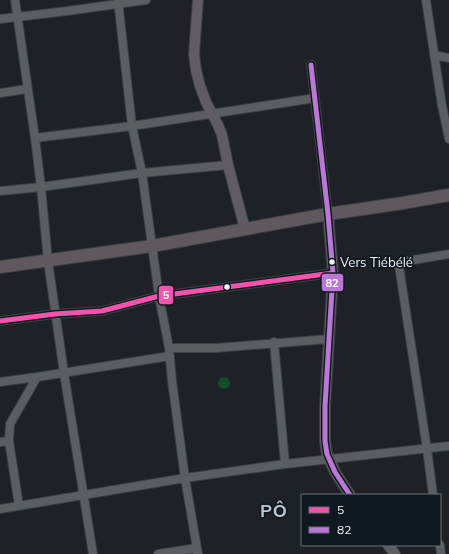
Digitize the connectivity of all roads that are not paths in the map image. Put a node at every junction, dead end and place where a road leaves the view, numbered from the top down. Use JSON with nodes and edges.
{"nodes":[{"id":1,"x":15,"y":0,"type":"edge"},
{"id":2,"x":146,"y":0,"type":"edge"},
{"id":3,"x":198,"y":0,"type":"edge"},
{"id":4,"x":426,"y":0,"type":"edge"},
{"id":5,"x":118,"y":2,"type":"edge"},
{"id":6,"x":18,"y":17,"type":"junction"},
{"id":7,"x":0,"y":19,"type":"edge"},
{"id":8,"x":434,"y":55,"type":"junction"},
{"id":9,"x":449,"y":58,"type":"edge"},
{"id":10,"x":311,"y":65,"type":"dead end"},
{"id":11,"x":27,"y":89,"type":"junction"},
{"id":12,"x":0,"y":93,"type":"edge"},
{"id":13,"x":315,"y":98,"type":"junction"},
{"id":14,"x":212,"y":114,"type":"junction"},
{"id":15,"x":132,"y":126,"type":"junction"},
{"id":16,"x":35,"y":138,"type":"junction"},
{"id":17,"x":449,"y":139,"type":"edge"},
{"id":18,"x":228,"y":165,"type":"junction"},
{"id":19,"x":142,"y":174,"type":"junction"},
{"id":20,"x":41,"y":187,"type":"junction"},
{"id":21,"x":0,"y":191,"type":"edge"},
{"id":22,"x":449,"y":195,"type":"edge"},
{"id":23,"x":328,"y":214,"type":"junction"},
{"id":24,"x":246,"y":229,"type":"junction"},
{"id":25,"x":152,"y":246,"type":"junction"},
{"id":26,"x":449,"y":254,"type":"edge"},
{"id":27,"x":48,"y":261,"type":"junction"},
{"id":28,"x":0,"y":267,"type":"edge"},
{"id":29,"x":333,"y":273,"type":"junction"},
{"id":30,"x":159,"y":296,"type":"junction"},
{"id":31,"x":55,"y":314,"type":"junction"},
{"id":32,"x":0,"y":320,"type":"edge"},
{"id":33,"x":329,"y":339,"type":"junction"},
{"id":34,"x":274,"y":342,"type":"junction"},
{"id":35,"x":169,"y":352,"type":"junction"},
{"id":36,"x":64,"y":373,"type":"junction"},
{"id":37,"x":37,"y":378,"type":"junction"},
{"id":38,"x":0,"y":382,"type":"edge"},
{"id":39,"x":9,"y":441,"type":"junction"},
{"id":40,"x":0,"y":442,"type":"edge"},
{"id":41,"x":449,"y":446,"type":"edge"},
{"id":42,"x":427,"y":449,"type":"junction"},
{"id":43,"x":330,"y":459,"type":"junction"},
{"id":44,"x":285,"y":464,"type":"junction"},
{"id":45,"x":185,"y":478,"type":"junction"},
{"id":46,"x":349,"y":494,"type":"edge"},
{"id":47,"x":433,"y":494,"type":"edge"},
{"id":48,"x":84,"y":495,"type":"junction"},
{"id":49,"x":19,"y":506,"type":"junction"},
{"id":50,"x":0,"y":509,"type":"edge"},
{"id":51,"x":389,"y":546,"type":"edge"},
{"id":52,"x":198,"y":551,"type":"edge"},
{"id":53,"x":93,"y":554,"type":"edge"},
{"id":54,"x":158,"y":554,"type":"edge"},
{"id":55,"x":395,"y":554,"type":"edge"}],
"edges":[{"from":1,"to":6,"type":"street"},
{"from":2,"to":5,"type":"street"},
{"from":3,"to":14,"type":"main road"},
{"from":4,"to":8,"type":"street"},
{"from":5,"to":6,"type":"street"},
{"from":5,"to":15,"type":"street"},
{"from":6,"to":7,"type":"street"},
{"from":6,"to":11,"type":"street"},
{"from":8,"to":9,"type":"street"},
{"from":8,"to":17,"type":"street"},
{"from":10,"to":13,"type":"street"},
{"from":11,"to":12,"type":"street"},
{"from":11,"to":16,"type":"street"},
{"from":13,"to":14,"type":"street"},
{"from":13,"to":23,"type":"street"},
{"from":14,"to":15,"type":"street"},
{"from":14,"to":18,"type":"main road"},
{"from":15,"to":16,"type":"street"},
{"from":15,"to":19,"type":"street"},
{"from":16,"to":20,"type":"street"},
{"from":18,"to":19,"type":"street"},
{"from":18,"to":24,"type":"main road"},
{"from":19,"to":20,"type":"street"},
{"from":19,"to":25,"type":"street"},
{"from":20,"to":21,"type":"street"},
{"from":20,"to":27,"type":"street"},
{"from":22,"to":23,"type":"highway"},
{"from":23,"to":24,"type":"highway"},
{"from":23,"to":29,"type":"main road"},
{"from":24,"to":25,"type":"highway"},
{"from":25,"to":27,"type":"highway"},
{"from":25,"to":30,"type":"street"},
{"from":26,"to":42,"type":"street"},
{"from":27,"to":28,"type":"highway"},
{"from":27,"to":31,"type":"street"},
{"from":29,"to":30,"type":"street"},
{"from":29,"to":33,"type":"main road"},
{"from":30,"to":31,"type":"street"},
{"from":30,"to":35,"type":"street"},
{"from":31,"to":32,"type":"street"},
{"from":31,"to":36,"type":"street"},
{"from":33,"to":34,"type":"street"},
{"from":33,"to":43,"type":"main road"},
{"from":34,"to":35,"type":"street"},
{"from":34,"to":44,"type":"street"},
{"from":35,"to":36,"type":"street"},
{"from":35,"to":45,"type":"street"},
{"from":36,"to":37,"type":"street"},
{"from":36,"to":48,"type":"street"},
{"from":37,"to":38,"type":"street"},
{"from":37,"to":39,"type":"street"},
{"from":39,"to":40,"type":"street"},
{"from":39,"to":49,"type":"street"},
{"from":41,"to":42,"type":"street"},
{"from":42,"to":43,"type":"street"},
{"from":42,"to":47,"type":"street"},
{"from":43,"to":44,"type":"street"},
{"from":43,"to":46,"type":"main road"},
{"from":44,"to":45,"type":"street"},
{"from":45,"to":48,"type":"street"},
{"from":45,"to":52,"type":"street"},
{"from":48,"to":49,"type":"street"},
{"from":48,"to":53,"type":"street"},
{"from":49,"to":50,"type":"street"},
{"from":51,"to":55,"type":"main road"},
{"from":52,"to":54,"type":"street"}]}
